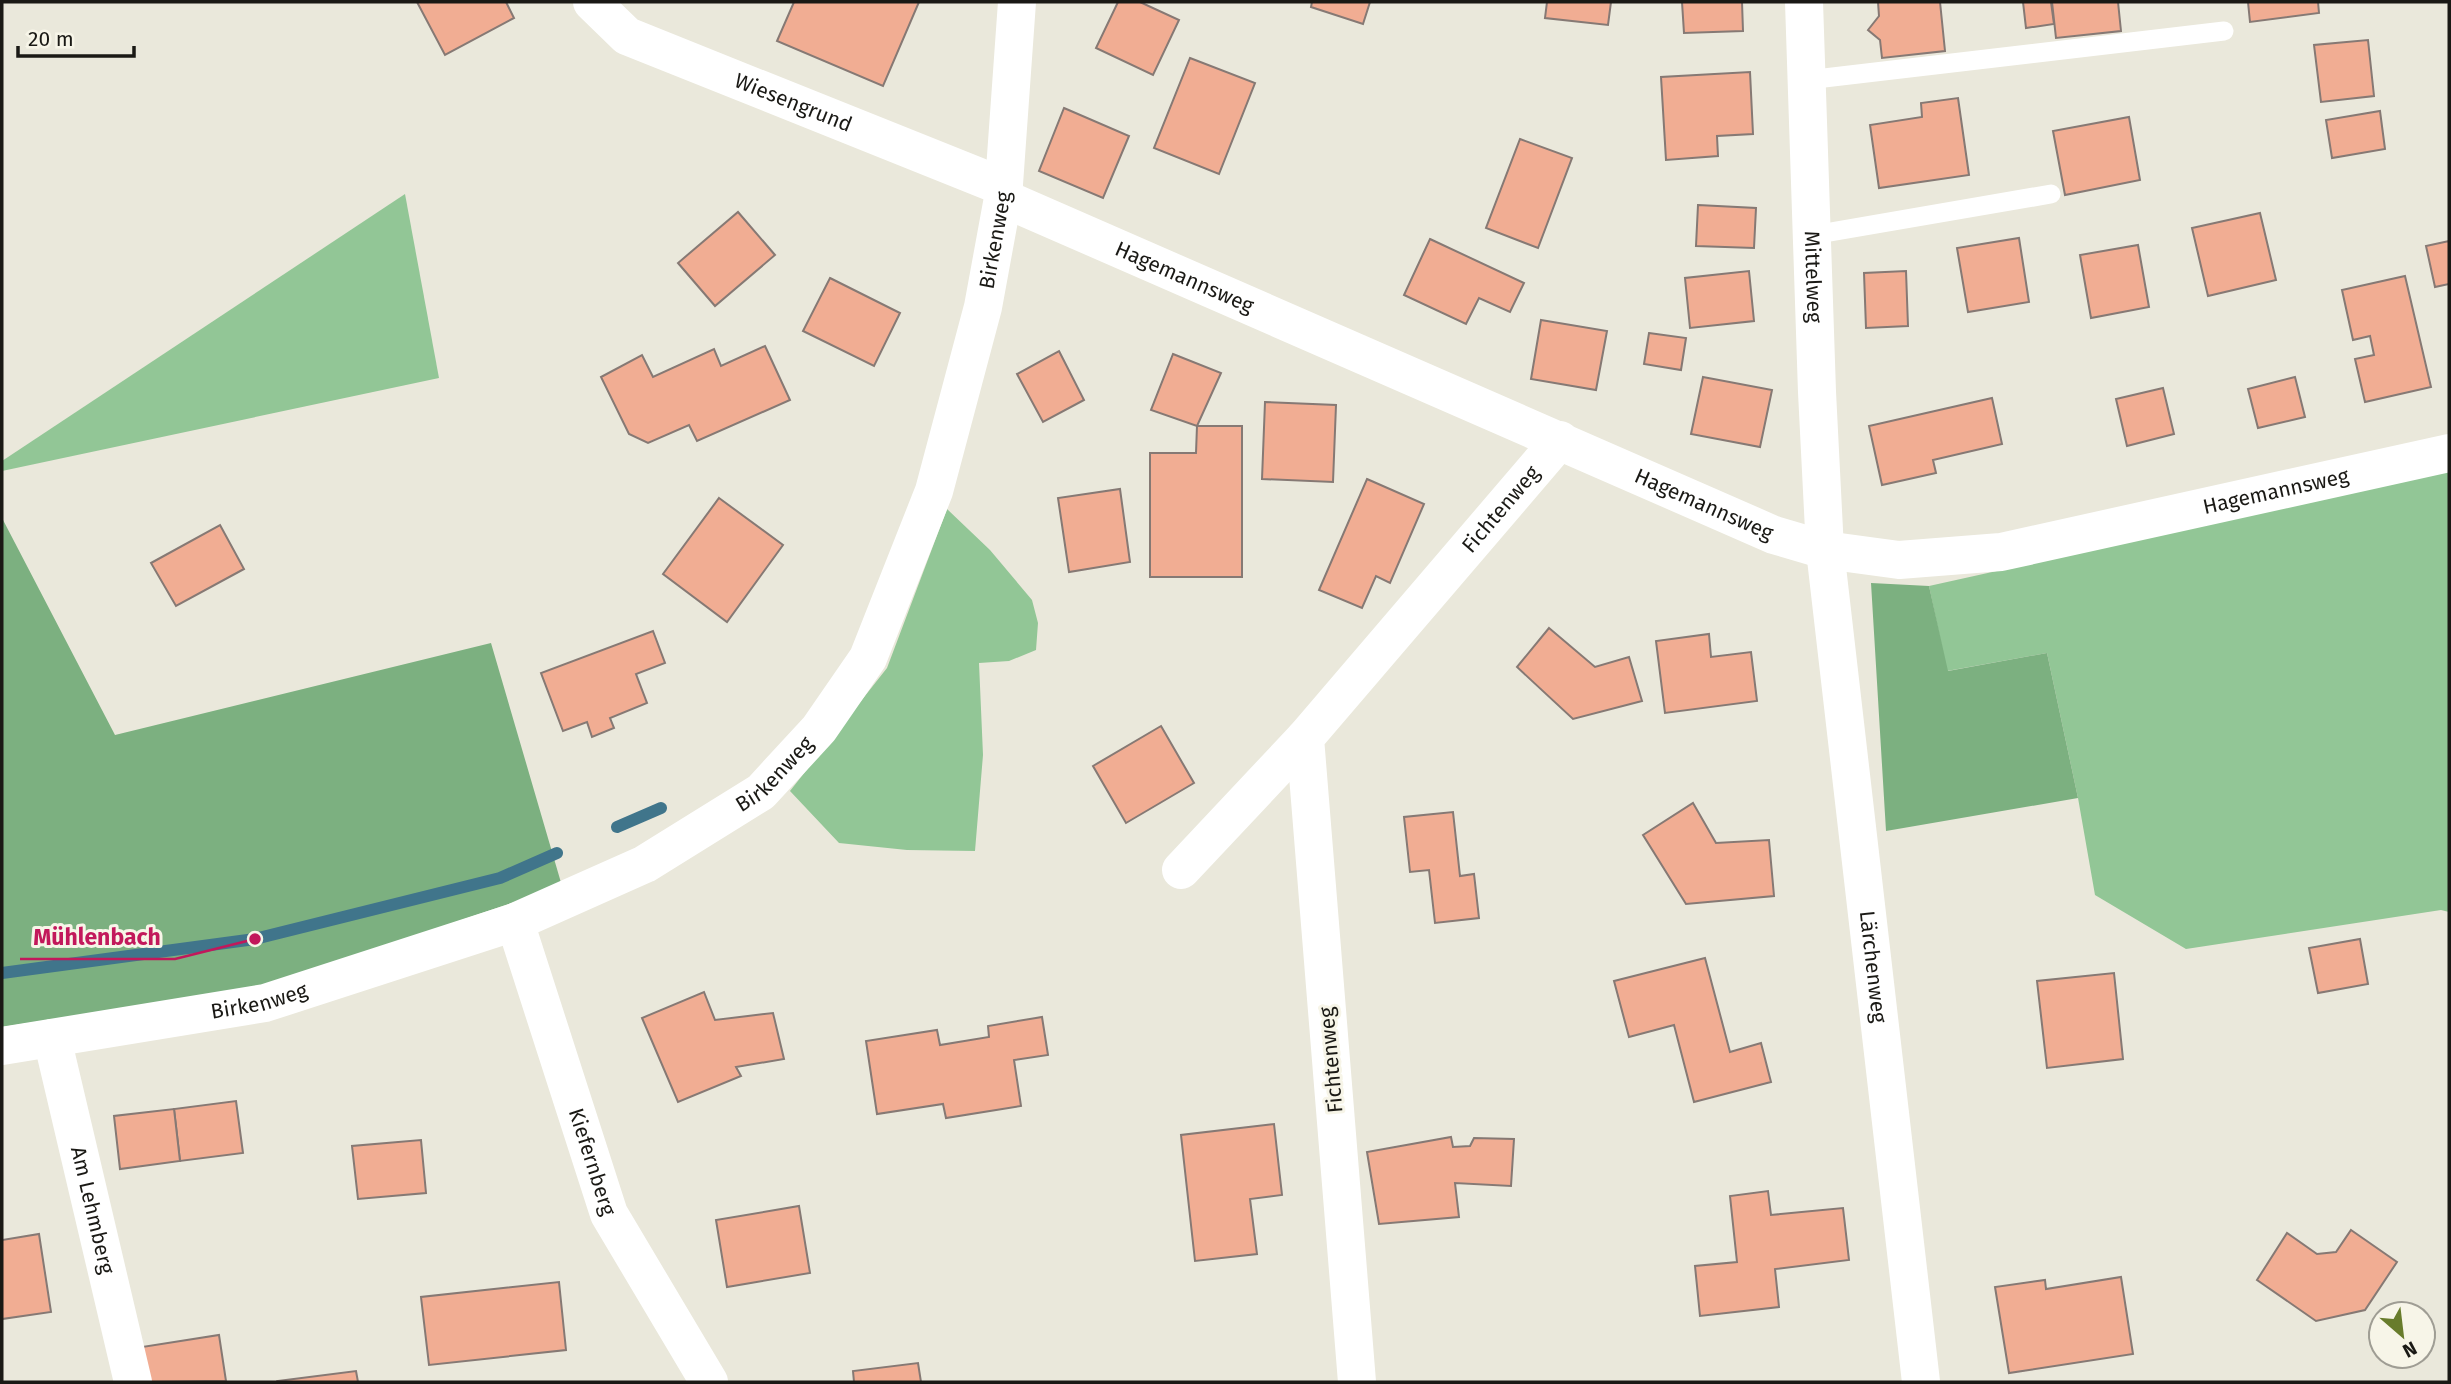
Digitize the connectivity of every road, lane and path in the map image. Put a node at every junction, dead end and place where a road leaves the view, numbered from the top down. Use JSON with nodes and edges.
{"nodes":[{"id":1,"x":592,"y":2,"type":"edge"},
{"id":2,"x":1017,"y":2,"type":"edge"},
{"id":3,"x":1804,"y":2,"type":"edge"},
{"id":4,"x":2224,"y":31,"type":"dead end"},
{"id":5,"x":1807,"y":80,"type":"junction"},
{"id":6,"x":1003,"y":193,"type":"junction"},
{"id":7,"x":2051,"y":194,"type":"dead end"},
{"id":8,"x":1813,"y":235,"type":"junction"},
{"id":9,"x":1560,"y":440,"type":"junction"},
{"id":10,"x":2449,"y":453,"type":"edge"},
{"id":11,"x":1825,"y":550,"type":"junction"},
{"id":12,"x":1305,"y":738,"type":"junction"},
{"id":13,"x":1181,"y":870,"type":"dead end"},
{"id":14,"x":515,"y":922,"type":"junction"},
{"id":15,"x":52,"y":1038,"type":"junction"},
{"id":16,"x":2,"y":1046,"type":"edge"},
{"id":17,"x":133,"y":1382,"type":"edge"},
{"id":18,"x":709,"y":1382,"type":"edge"},
{"id":19,"x":1357,"y":1382,"type":"edge"},
{"id":20,"x":1922,"y":1382,"type":"edge"}],
"edges":[{"from":1,"to":6,"type":"street","name":"Wiesengrund"},
{"from":2,"to":6,"type":"street","name":"Birkenweg"},
{"from":3,"to":5,"type":"street","name":"Mittelweg"},
{"from":4,"to":5,"type":"lane"},
{"from":5,"to":8,"type":"street","name":"Mittelweg"},
{"from":6,"to":9,"type":"street","name":"Hagemannsweg"},
{"from":6,"to":14,"type":"street","name":"Birkenweg"},
{"from":7,"to":8,"type":"lane"},
{"from":8,"to":11,"type":"street","name":"Mittelweg"},
{"from":9,"to":11,"type":"street","name":"Hagemannsweg"},
{"from":9,"to":12,"type":"street","name":"Fichtenweg"},
{"from":10,"to":11,"type":"street","name":"Hagemannsweg"},
{"from":11,"to":20,"type":"street","name":"Lärchenweg"},
{"from":12,"to":13,"type":"street","name":"Fichtenweg"},
{"from":12,"to":19,"type":"street","name":"Fichtenweg"},
{"from":14,"to":15,"type":"street","name":"Birkenweg"},
{"from":14,"to":18,"type":"street","name":"Kiefernberg"},
{"from":15,"to":16,"type":"street","name":"Birkenweg"},
{"from":15,"to":17,"type":"street","name":"Am Lehmberg"}]}
